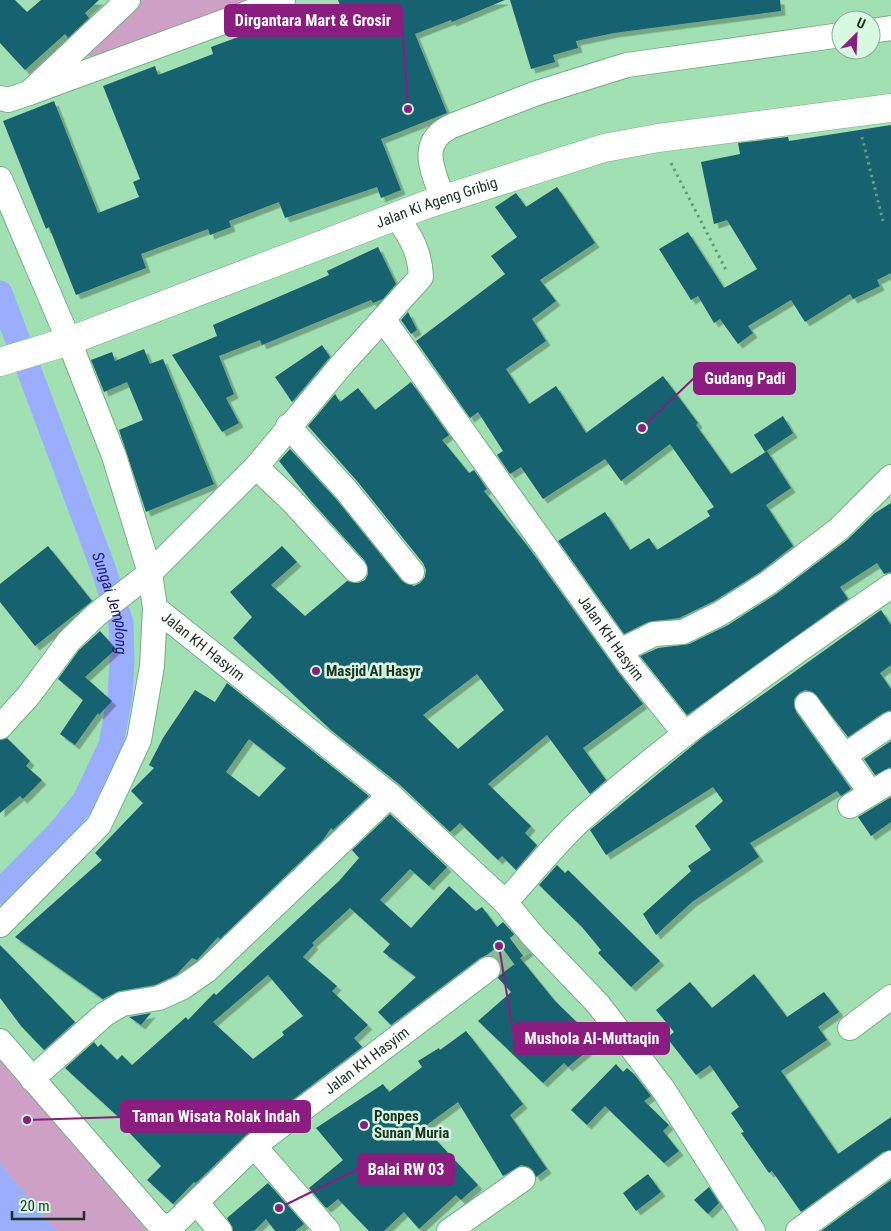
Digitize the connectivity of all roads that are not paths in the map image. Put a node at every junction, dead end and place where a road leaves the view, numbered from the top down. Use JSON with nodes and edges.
{"nodes":[{"id":1,"x":128,"y":0,"type":"edge"},
{"id":2,"x":283,"y":0,"type":"edge"},
{"id":3,"x":831,"y":36,"type":"edge"},
{"id":4,"x":29,"y":93,"type":"junction"},
{"id":5,"x":0,"y":98,"type":"edge"},
{"id":6,"x":891,"y":108,"type":"edge"},
{"id":7,"x":0,"y":179,"type":"edge"},
{"id":8,"x":443,"y":199,"type":"junction"},
{"id":9,"x":397,"y":217,"type":"junction"},
{"id":10,"x":383,"y":319,"type":"junction"},
{"id":11,"x":65,"y":341,"type":"junction"},
{"id":12,"x":4,"y":360,"type":"edge"},
{"id":13,"x":288,"y":426,"type":"junction"},
{"id":14,"x":256,"y":467,"type":"junction"},
{"id":15,"x":891,"y":477,"type":"edge"},
{"id":16,"x":355,"y":570,"type":"dead end"},
{"id":17,"x":412,"y":572,"type":"dead end"},
{"id":18,"x":144,"y":577,"type":"junction"},
{"id":19,"x":891,"y":586,"type":"edge"},
{"id":20,"x":155,"y":608,"type":"junction"},
{"id":21,"x":620,"y":651,"type":"junction"},
{"id":22,"x":807,"y":704,"type":"dead end"},
{"id":23,"x":891,"y":724,"type":"edge"},
{"id":24,"x":0,"y":727,"type":"edge"},
{"id":25,"x":685,"y":734,"type":"junction"},
{"id":26,"x":844,"y":756,"type":"junction"},
{"id":27,"x":891,"y":781,"type":"edge"},
{"id":28,"x":870,"y":793,"type":"junction"},
{"id":29,"x":390,"y":795,"type":"junction"},
{"id":30,"x":850,"y":806,"type":"dead end"},
{"id":31,"x":506,"y":902,"type":"junction"},
{"id":32,"x":0,"y":925,"type":"edge"},
{"id":33,"x":488,"y":969,"type":"tunnel mouth"},
{"id":34,"x":891,"y":997,"type":"edge"},
{"id":35,"x":850,"y":1028,"type":"dead end"},
{"id":36,"x":0,"y":1041,"type":"edge"},
{"id":37,"x":32,"y":1079,"type":"junction"},
{"id":38,"x":254,"y":1146,"type":"junction"},
{"id":39,"x":891,"y":1163,"type":"edge"},
{"id":40,"x":523,"y":1179,"type":"dead end"},
{"id":41,"x":197,"y":1202,"type":"junction"},
{"id":42,"x":167,"y":1228,"type":"edge"},
{"id":43,"x":748,"y":1229,"type":"edge"},
{"id":44,"x":220,"y":1231,"type":"edge"},
{"id":45,"x":328,"y":1231,"type":"edge"},
{"id":46,"x":449,"y":1231,"type":"edge"},
{"id":47,"x":798,"y":1231,"type":"edge"}],
"edges":[{"from":1,"to":4,"type":"street"},
{"from":2,"to":4,"type":"street"},
{"from":3,"to":8,"type":"street"},
{"from":4,"to":5,"type":"street"},
{"from":6,"to":8,"type":"main road","name":"Jalan Ki Ageng Gribig"},
{"from":7,"to":11,"type":"street","name":"Jalan KH Hasyim"},
{"from":8,"to":9,"type":"main road","name":"Jalan Ki Ageng Gribig"},
{"from":9,"to":10,"type":"street"},
{"from":9,"to":11,"type":"main road","name":"Jalan Ki Ageng Gribig"},
{"from":10,"to":13,"type":"street"},
{"from":10,"to":21,"type":"street","name":"Jalan KH Hasyim"},
{"from":11,"to":12,"type":"main road","name":"Jalan Ki Ageng Gribig"},
{"from":11,"to":18,"type":"street","name":"Jalan KH Hasyim"},
{"from":13,"to":14,"type":"street"},
{"from":13,"to":17,"type":"street"},
{"from":14,"to":16,"type":"street"},
{"from":14,"to":18,"type":"street"},
{"from":15,"to":21,"type":"street"},
{"from":18,"to":20,"type":"street","name":"Jalan KH Hasyim"},
{"from":18,"to":24,"type":"street"},
{"from":19,"to":25,"type":"street"},
{"from":20,"to":29,"type":"street","name":"Jalan KH Hasyim"},
{"from":20,"to":32,"type":"street"},
{"from":21,"to":25,"type":"street","name":"Jalan KH Hasyim"},
{"from":22,"to":26,"type":"street"},
{"from":23,"to":26,"type":"street"},
{"from":25,"to":31,"type":"street"},
{"from":26,"to":28,"type":"street"},
{"from":27,"to":28,"type":"street"},
{"from":28,"to":30,"type":"street"},
{"from":29,"to":31,"type":"street","name":"Jalan KH Hasyim"},
{"from":29,"to":37,"type":"street"},
{"from":31,"to":43,"type":"street","name":"Jalan KH Hasyim"},
{"from":33,"to":38,"type":"street","name":"Jalan KH Hasyim"},
{"from":34,"to":35,"type":"street"},
{"from":36,"to":37,"type":"street","name":"Jalan KH Hasyim"},
{"from":37,"to":42,"type":"street","name":"Jalan KH Hasyim"},
{"from":38,"to":41,"type":"street","name":"Jalan KH Hasyim"},
{"from":38,"to":45,"type":"street"},
{"from":39,"to":47,"type":"street"},
{"from":40,"to":46,"type":"street"},
{"from":41,"to":42,"type":"street","name":"Jalan KH Hasyim"},
{"from":41,"to":44,"type":"street"}]}
